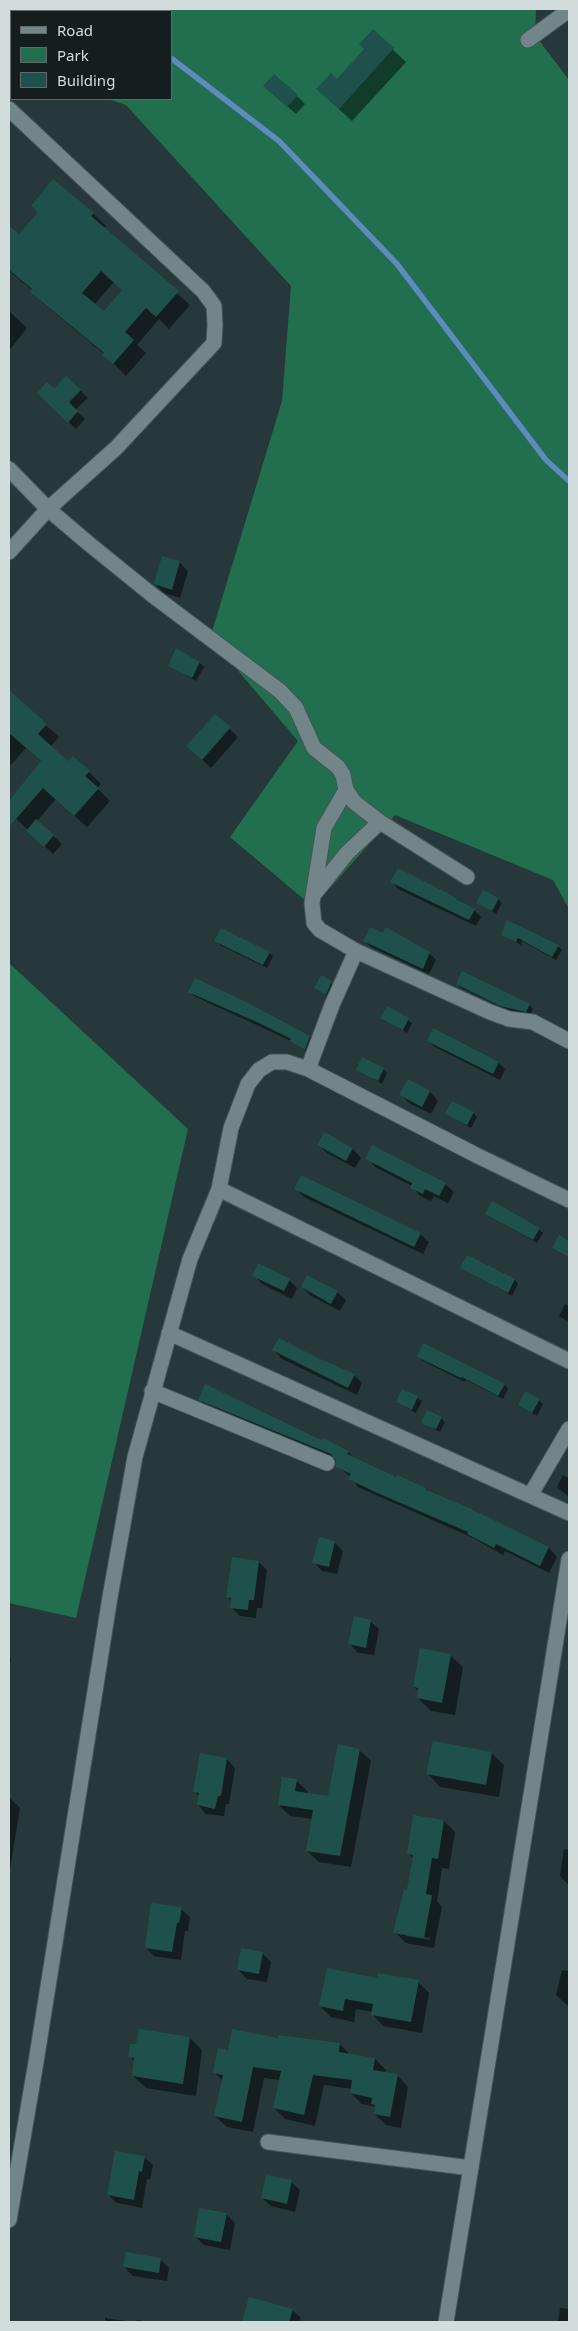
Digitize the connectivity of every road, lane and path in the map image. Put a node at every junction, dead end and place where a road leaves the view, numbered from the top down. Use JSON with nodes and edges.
{"nodes":[{"id":1,"x":569,"y":10,"type":"edge"},
{"id":2,"x":528,"y":40,"type":"dead end"},
{"id":3,"x":9,"y":109,"type":"edge"},
{"id":4,"x":9,"y":469,"type":"edge"},
{"id":5,"x":48,"y":509,"type":"junction"},
{"id":6,"x":9,"y":552,"type":"edge"},
{"id":7,"x":346,"y":790,"type":"junction"},
{"id":8,"x":380,"y":822,"type":"junction"},
{"id":9,"x":467,"y":877,"type":"dead end"},
{"id":10,"x":313,"y":895,"type":"junction"},
{"id":11,"x":356,"y":951,"type":"junction"},
{"id":12,"x":569,"y":1041,"type":"edge"},
{"id":13,"x":308,"y":1069,"type":"junction"},
{"id":14,"x":219,"y":1189,"type":"junction"},
{"id":15,"x":569,"y":1200,"type":"edge"},
{"id":16,"x":169,"y":1333,"type":"junction"},
{"id":17,"x":569,"y":1361,"type":"edge"},
{"id":18,"x":152,"y":1391,"type":"junction"},
{"id":19,"x":569,"y":1429,"type":"edge"},
{"id":20,"x":327,"y":1463,"type":"dead end"},
{"id":21,"x":531,"y":1494,"type":"junction"},
{"id":22,"x":569,"y":1513,"type":"edge"},
{"id":23,"x":569,"y":1559,"type":"edge"},
{"id":24,"x":268,"y":2142,"type":"dead end"},
{"id":25,"x":471,"y":2168,"type":"junction"},
{"id":26,"x":9,"y":2220,"type":"edge"},
{"id":27,"x":446,"y":2322,"type":"edge"}],
"edges":[{"from":1,"to":2,"type":"street"},
{"from":3,"to":5,"type":"street"},
{"from":4,"to":5,"type":"street"},
{"from":5,"to":6,"type":"street"},
{"from":5,"to":7,"type":"street"},
{"from":7,"to":8,"type":"street"},
{"from":7,"to":10,"type":"street"},
{"from":8,"to":9,"type":"street"},
{"from":8,"to":10,"type":"street"},
{"from":10,"to":11,"type":"street"},
{"from":11,"to":12,"type":"street"},
{"from":11,"to":13,"type":"street"},
{"from":13,"to":14,"type":"street"},
{"from":13,"to":15,"type":"street"},
{"from":14,"to":16,"type":"street"},
{"from":14,"to":17,"type":"street"},
{"from":16,"to":18,"type":"street"},
{"from":16,"to":21,"type":"street"},
{"from":18,"to":20,"type":"street"},
{"from":18,"to":26,"type":"street"},
{"from":19,"to":21,"type":"street"},
{"from":21,"to":22,"type":"street"},
{"from":23,"to":25,"type":"street"},
{"from":24,"to":25,"type":"street"},
{"from":25,"to":27,"type":"street"}]}
